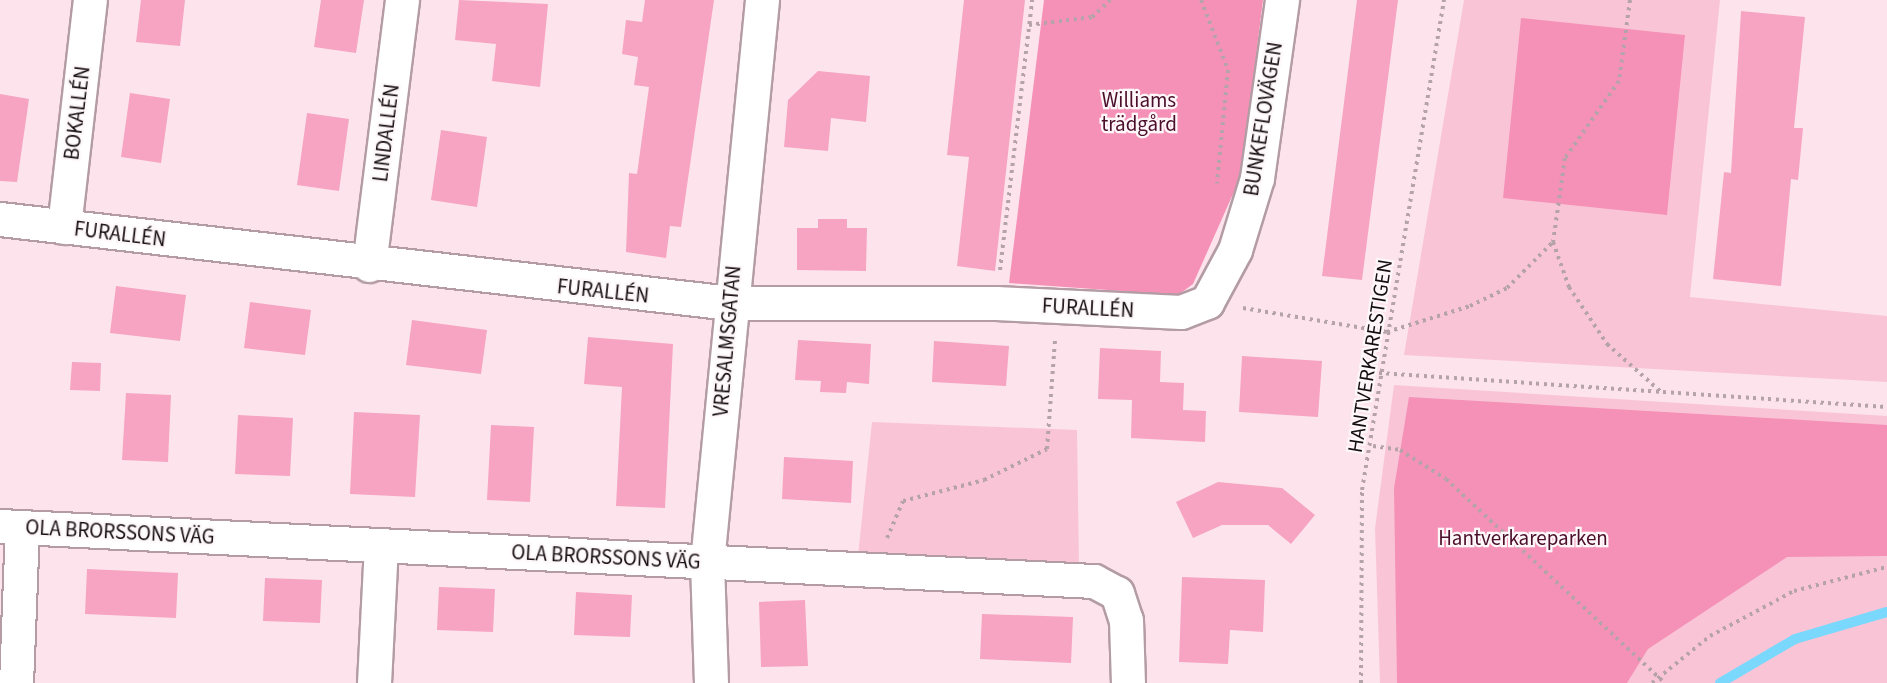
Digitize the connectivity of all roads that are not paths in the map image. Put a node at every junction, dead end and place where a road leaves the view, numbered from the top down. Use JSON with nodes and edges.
{"nodes":[{"id":1,"x":90,"y":0,"type":"edge"},
{"id":2,"x":402,"y":0,"type":"edge"},
{"id":3,"x":762,"y":0,"type":"edge"},
{"id":4,"x":1282,"y":0,"type":"edge"},
{"id":5,"x":0,"y":219,"type":"edge"},
{"id":6,"x":64,"y":227,"type":"junction"},
{"id":7,"x":369,"y":265,"type":"junction"},
{"id":8,"x":1207,"y":302,"type":"joint"},
{"id":9,"x":730,"y":303,"type":"junction"},
{"id":10,"x":11,"y":527,"type":"edge"},
{"id":11,"x":381,"y":545,"type":"junction"},
{"id":12,"x":707,"y":562,"type":"junction"},
{"id":13,"x":16,"y":683,"type":"edge"},
{"id":14,"x":374,"y":683,"type":"edge"},
{"id":15,"x":711,"y":683,"type":"edge"},
{"id":16,"x":1128,"y":683,"type":"edge"}],
"edges":[{"from":1,"to":6,"type":"street","name":"BOKALLÉN"},
{"from":2,"to":7,"type":"street","name":"LINDALLÉN"},
{"from":3,"to":9,"type":"street","name":"VRESALMSGATAN"},
{"from":4,"to":8,"type":"street","name":"BUNKEFLOVÄGEN"},
{"from":5,"to":6,"type":"street","name":"FURALLÉN"},
{"from":6,"to":7,"type":"street","name":"FURALLÉN"},
{"from":7,"to":9,"type":"street","name":"FURALLÉN"},
{"from":8,"to":9,"type":"street","name":"FURALLÉN"},
{"from":9,"to":12,"type":"street","name":"VRESALMSGATAN"},
{"from":10,"to":11,"type":"street","name":"OLA BRORSSONS VÄG"},
{"from":10,"to":13,"type":"street"},
{"from":11,"to":12,"type":"street","name":"OLA BRORSSONS VÄG"},
{"from":11,"to":14,"type":"street"},
{"from":12,"to":15,"type":"street","name":"VRESALMSGATAN"},
{"from":12,"to":16,"type":"street","name":"OLA BRORSSONS VÄG"}]}
